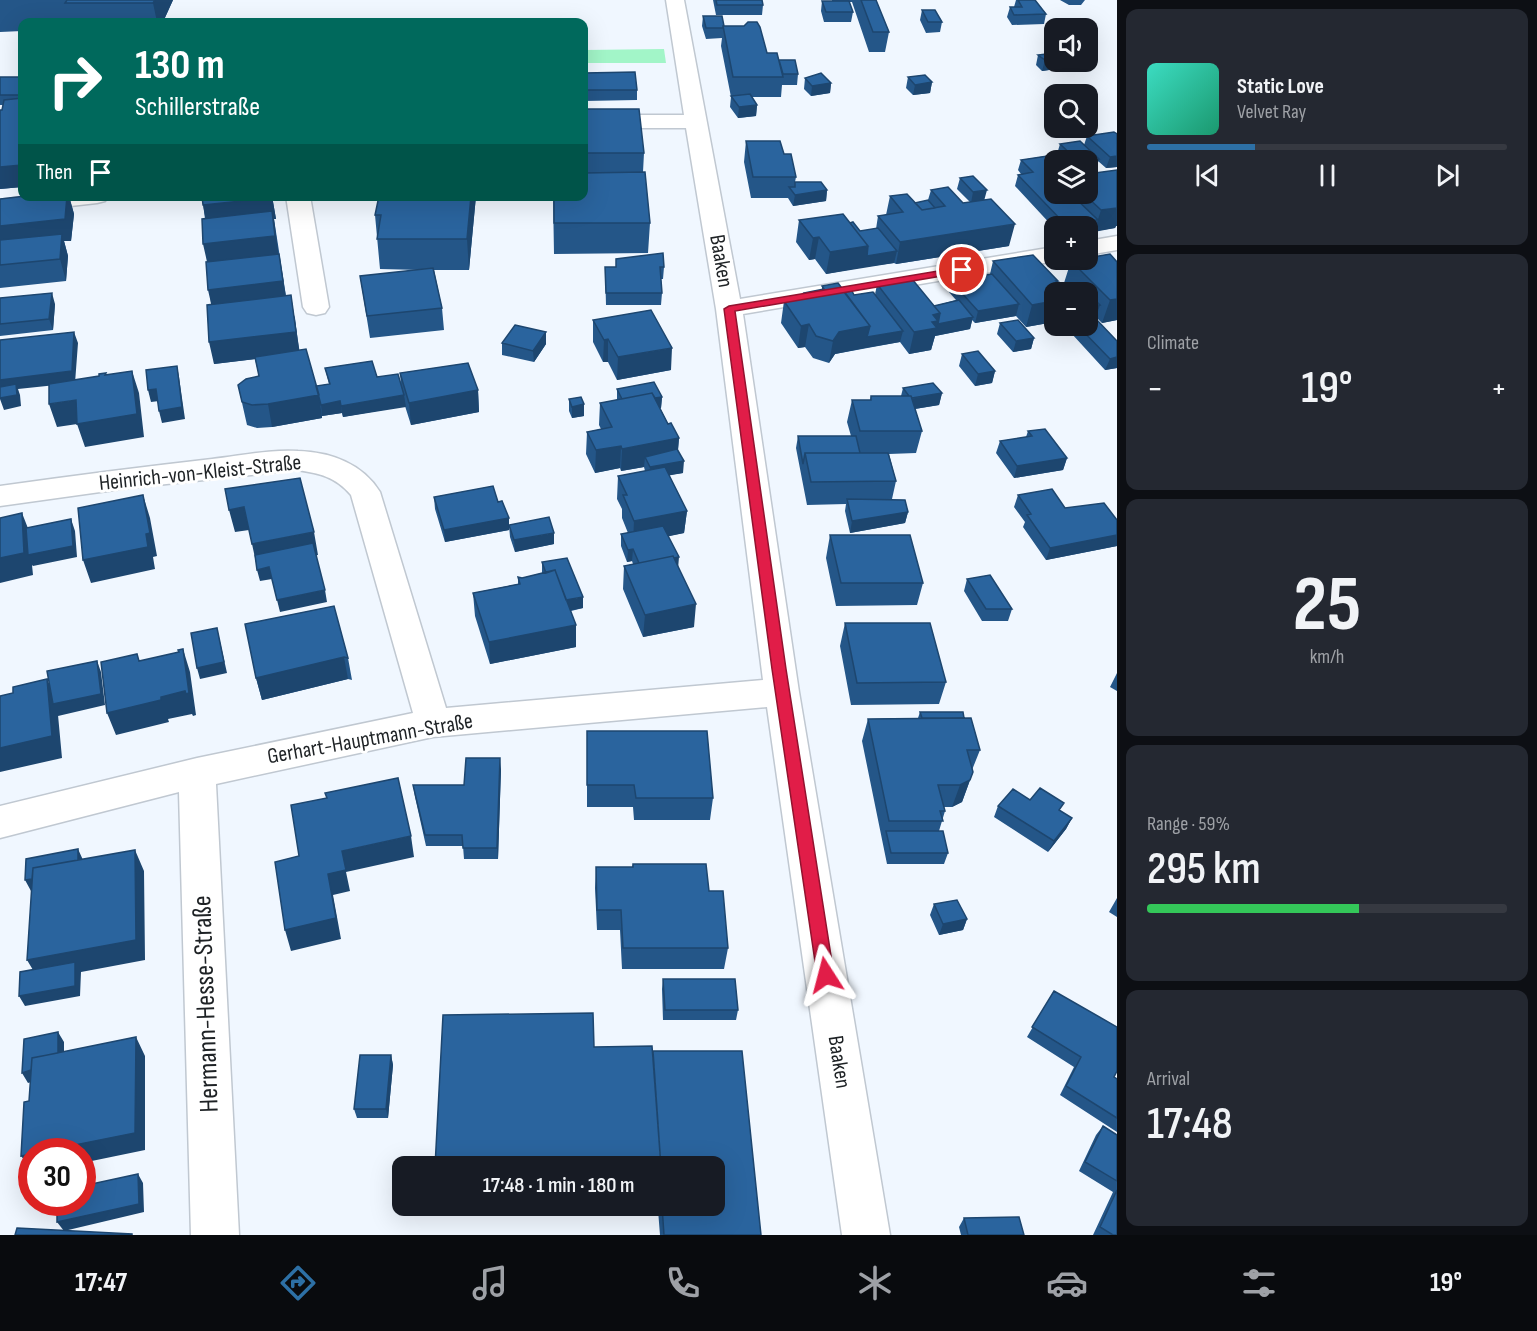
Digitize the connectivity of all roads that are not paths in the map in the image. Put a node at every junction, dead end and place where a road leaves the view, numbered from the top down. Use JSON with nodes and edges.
{"nodes":[{"id":1,"x":675,"y":0,"type":"edge"},
{"id":2,"x":588,"y":122,"type":"edge"},
{"id":3,"x":697,"y":122,"type":"junction"},
{"id":4,"x":53,"y":201,"type":"edge"},
{"id":5,"x":299,"y":201,"type":"edge"},
{"id":6,"x":0,"y":207,"type":"edge"},
{"id":7,"x":1117,"y":243,"type":"edge"},
{"id":8,"x":1098,"y":246,"type":"edge"},
{"id":9,"x":1044,"y":256,"type":"edge"},
{"id":10,"x":316,"y":307,"type":"dead end"},
{"id":11,"x":729,"y":309,"type":"junction"},
{"id":12,"x":0,"y":496,"type":"edge"},
{"id":13,"x":782,"y":692,"type":"junction"},
{"id":14,"x":434,"y":723,"type":"junction"},
{"id":15,"x":196,"y":773,"type":"junction"},
{"id":16,"x":0,"y":822,"type":"edge"},
{"id":17,"x":215,"y":1235,"type":"edge"},
{"id":18,"x":866,"y":1235,"type":"edge"}],
"edges":[{"from":1,"to":3,"type":"street","name":"Baaken"},
{"from":2,"to":3,"type":"street"},
{"from":3,"to":11,"type":"street","name":"Baaken"},
{"from":4,"to":6,"type":"street"},
{"from":5,"to":10,"type":"street"},
{"from":7,"to":8,"type":"street"},
{"from":9,"to":11,"type":"street"},
{"from":11,"to":13,"type":"street","name":"Baaken"},
{"from":12,"to":14,"type":"street","name":"Heinrich-von-Kleist-Straße"},
{"from":13,"to":14,"type":"street","name":"Gerhart-Hauptmann-Straße"},
{"from":13,"to":18,"type":"street","name":"Baaken"},
{"from":14,"to":15,"type":"street","name":"Gerhart-Hauptmann-Straße"},
{"from":15,"to":16,"type":"street","name":"Gerhart-Hauptmann-Straße"},
{"from":15,"to":17,"type":"street","name":"Hermann-Hesse-Straße"}]}
